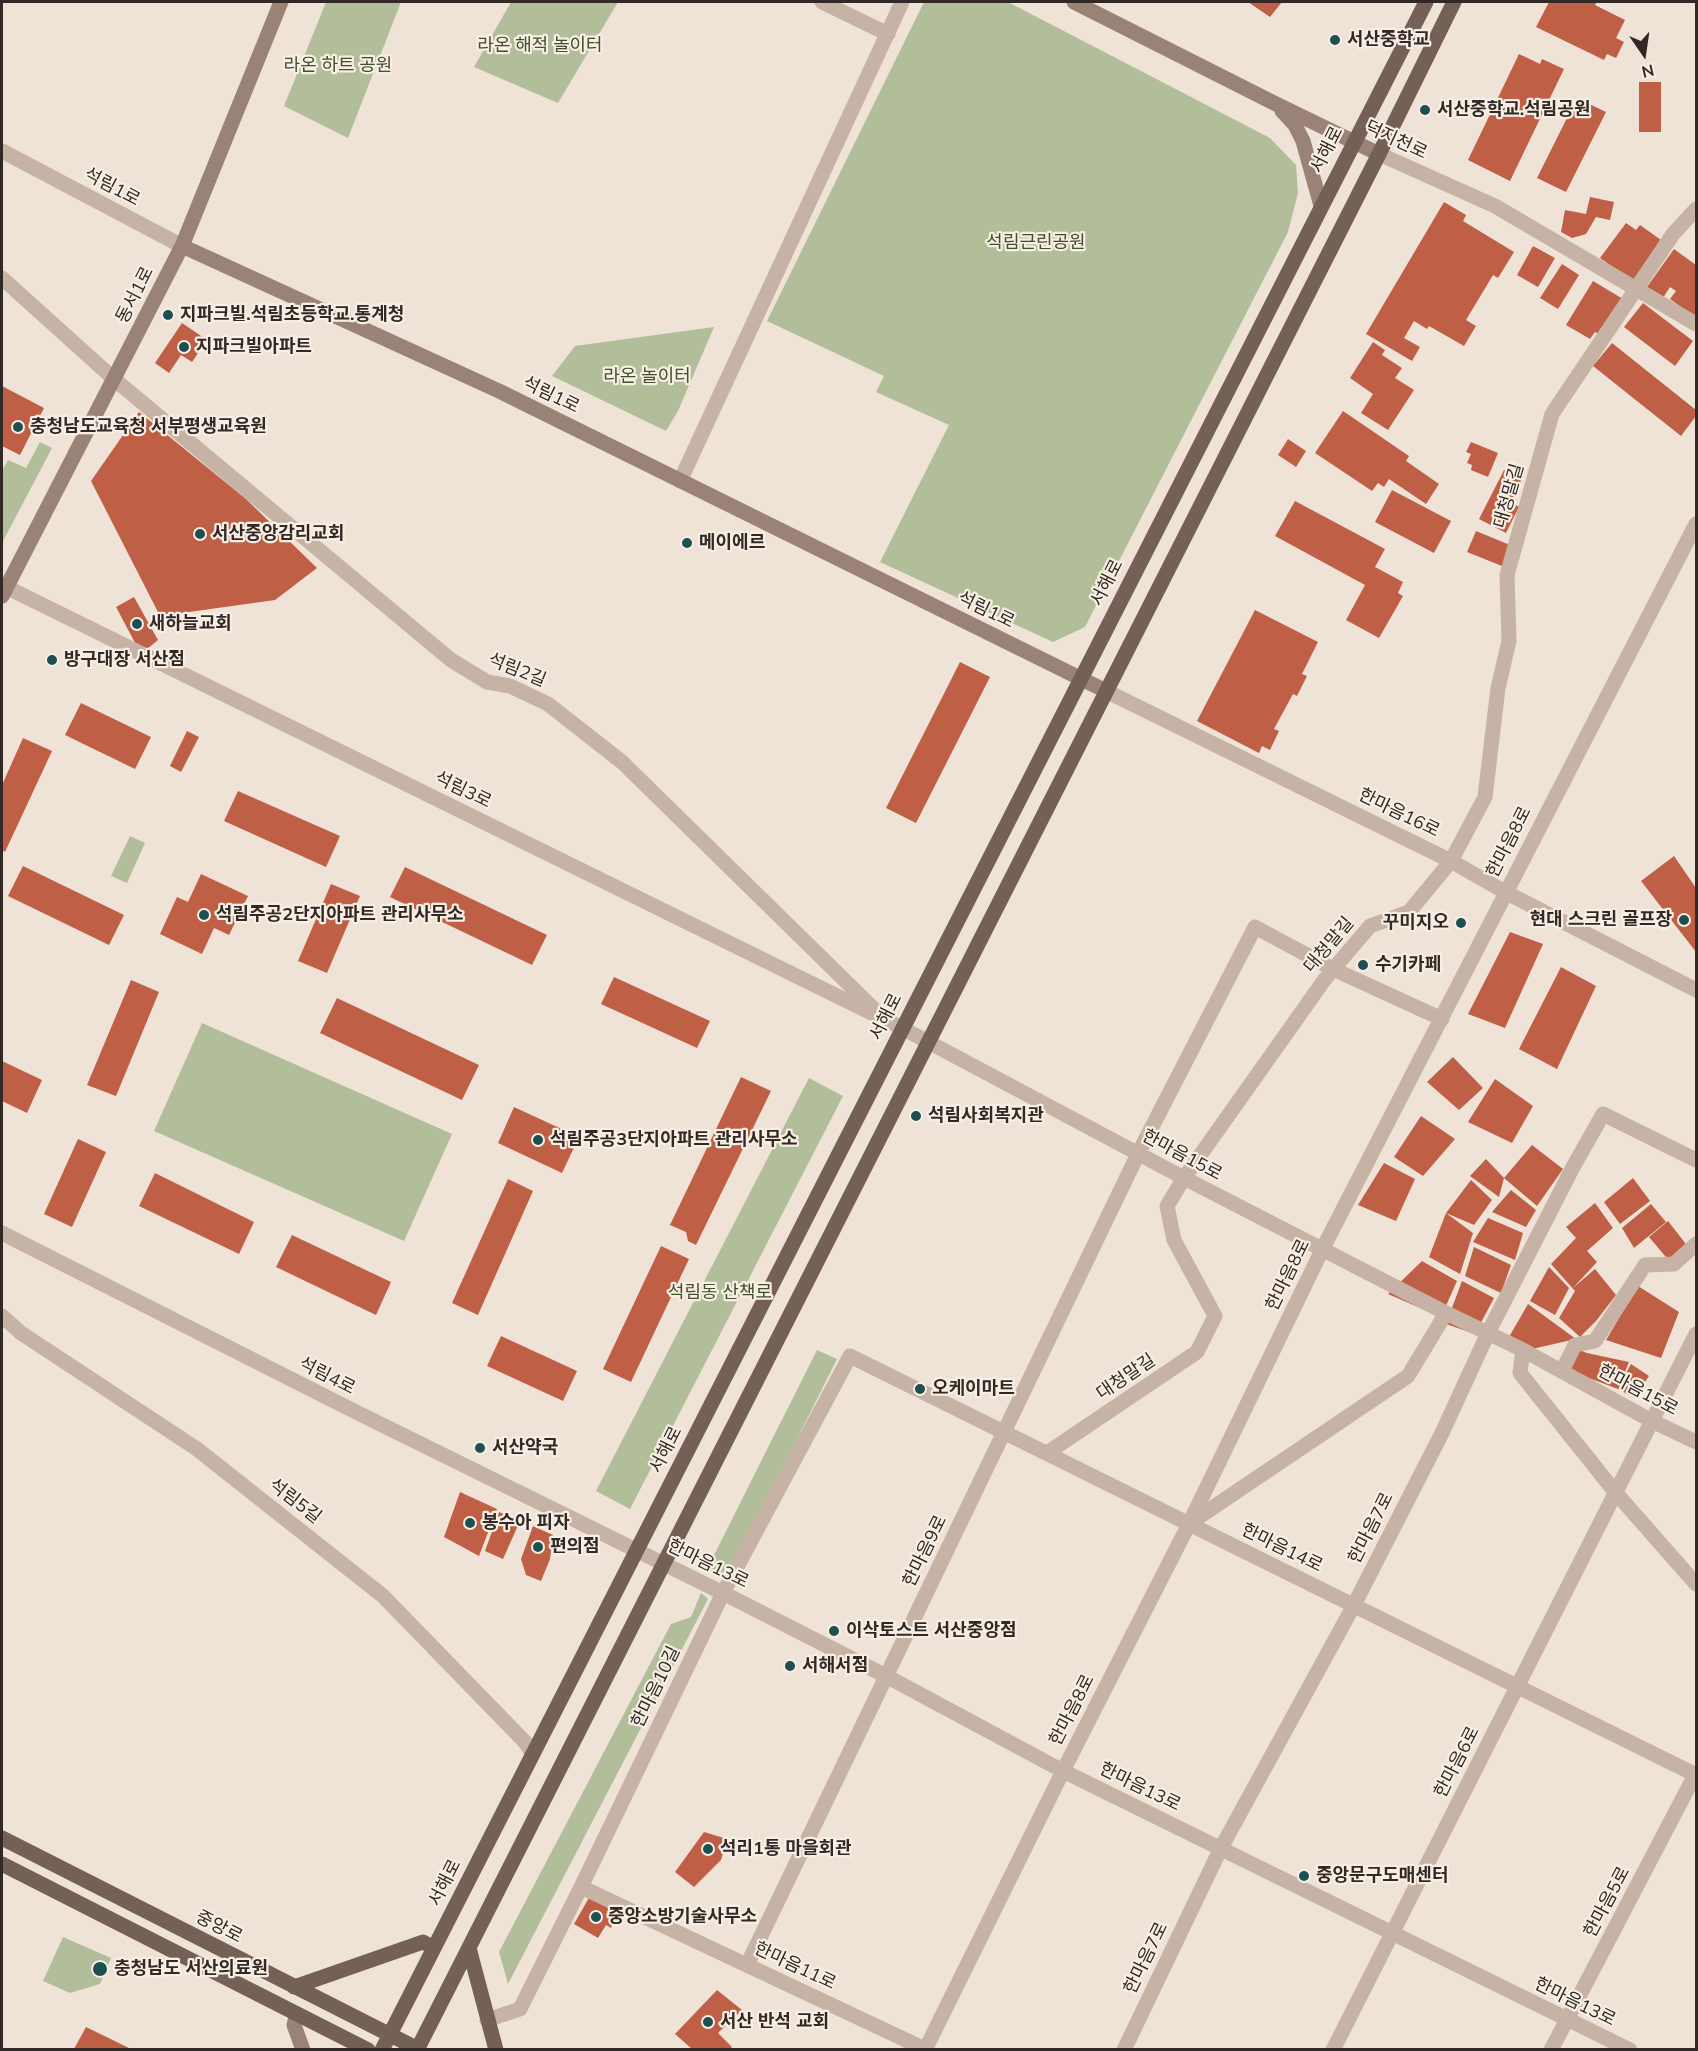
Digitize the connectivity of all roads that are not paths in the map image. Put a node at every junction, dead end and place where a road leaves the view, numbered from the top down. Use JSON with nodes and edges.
{"nodes":[{"id":1,"x":281,"y":2,"type":"edge"},
{"id":2,"x":822,"y":2,"type":"edge"},
{"id":3,"x":902,"y":2,"type":"edge"},
{"id":4,"x":1074,"y":2,"type":"edge"},
{"id":5,"x":1426,"y":2,"type":"edge"},
{"id":6,"x":1454,"y":2,"type":"edge"},
{"id":7,"x":888,"y":34,"type":"junction"},
{"id":8,"x":1276,"y":105,"type":"junction"},
{"id":9,"x":1353,"y":142,"type":"junction"},
{"id":10,"x":2,"y":151,"type":"edge"},
{"id":11,"x":1378,"y":154,"type":"junction"},
{"id":12,"x":1321,"y":206,"type":"junction"},
{"id":13,"x":1696,"y":209,"type":"edge"},
{"id":14,"x":182,"y":246,"type":"junction"},
{"id":15,"x":2,"y":278,"type":"edge"},
{"id":16,"x":1637,"y":289,"type":"junction"},
{"id":17,"x":1696,"y":324,"type":"edge"},
{"id":18,"x":114,"y":379,"type":"junction"},
{"id":19,"x":680,"y":481,"type":"junction"},
{"id":20,"x":1696,"y":524,"type":"edge"},
{"id":21,"x":4,"y":592,"type":"edge"},
{"id":22,"x":1080,"y":678,"type":"junction"},
{"id":23,"x":1106,"y":691,"type":"junction"},
{"id":24,"x":1451,"y":861,"type":"junction"},
{"id":25,"x":1505,"y":892,"type":"junction"},
{"id":26,"x":1333,"y":969,"type":"junction"},
{"id":27,"x":1696,"y":990,"type":"edge"},
{"id":28,"x":1442,"y":1019,"type":"junction"},
{"id":29,"x":886,"y":1020,"type":"junction"},
{"id":30,"x":902,"y":1028,"type":"junction"},
{"id":31,"x":928,"y":1042,"type":"junction"},
{"id":32,"x":1138,"y":1154,"type":"junction"},
{"id":33,"x":1696,"y":1160,"type":"edge"},
{"id":34,"x":1184,"y":1178,"type":"junction"},
{"id":35,"x":2,"y":1233,"type":"edge"},
{"id":36,"x":1696,"y":1244,"type":"edge"},
{"id":37,"x":1322,"y":1250,"type":"junction"},
{"id":38,"x":1446,"y":1313,"type":"junction"},
{"id":39,"x":2,"y":1316,"type":"edge"},
{"id":40,"x":1488,"y":1333,"type":"junction"},
{"id":41,"x":1696,"y":1334,"type":"edge"},
{"id":42,"x":1523,"y":1350,"type":"junction"},
{"id":43,"x":850,"y":1356,"type":"joint"},
{"id":44,"x":1562,"y":1371,"type":"junction"},
{"id":45,"x":1652,"y":1421,"type":"junction"},
{"id":46,"x":1004,"y":1432,"type":"junction"},
{"id":47,"x":1696,"y":1442,"type":"edge"},
{"id":48,"x":1047,"y":1453,"type":"junction"},
{"id":49,"x":1616,"y":1492,"type":"junction"},
{"id":50,"x":1189,"y":1524,"type":"junction"},
{"id":51,"x":636,"y":1551,"type":"junction"},
{"id":52,"x":663,"y":1564,"type":"junction"},
{"id":53,"x":1696,"y":1584,"type":"edge"},
{"id":54,"x":723,"y":1593,"type":"junction"},
{"id":55,"x":1354,"y":1605,"type":"junction"},
{"id":56,"x":886,"y":1676,"type":"junction"},
{"id":57,"x":1517,"y":1686,"type":"junction"},
{"id":58,"x":533,"y":1754,"type":"junction"},
{"id":59,"x":1063,"y":1771,"type":"junction"},
{"id":60,"x":1696,"y":1774,"type":"edge"},
{"id":61,"x":2,"y":1838,"type":"edge"},
{"id":62,"x":1221,"y":1848,"type":"junction"},
{"id":63,"x":2,"y":1864,"type":"edge"},
{"id":64,"x":581,"y":1887,"type":"junction"},
{"id":65,"x":1392,"y":1932,"type":"junction"},
{"id":66,"x":434,"y":1948,"type":"junction"},
{"id":67,"x":469,"y":1948,"type":"junction"},
{"id":68,"x":747,"y":1965,"type":"junction"},
{"id":69,"x":294,"y":1987,"type":"junction"},
{"id":70,"x":297,"y":2014,"type":"junction"},
{"id":71,"x":488,"y":2020,"type":"junction"},
{"id":72,"x":1567,"y":2020,"type":"junction"},
{"id":73,"x":389,"y":2035,"type":"junction"},
{"id":74,"x":303,"y":2049,"type":"edge"},
{"id":75,"x":368,"y":2049,"type":"edge"},
{"id":76,"x":382,"y":2049,"type":"edge"},
{"id":77,"x":418,"y":2049,"type":"edge"},
{"id":78,"x":496,"y":2049,"type":"edge"},
{"id":79,"x":926,"y":2049,"type":"edge"},
{"id":80,"x":1124,"y":2049,"type":"edge"},
{"id":81,"x":1333,"y":2049,"type":"edge"},
{"id":82,"x":1551,"y":2049,"type":"edge"},
{"id":83,"x":1630,"y":2049,"type":"edge"}],
"edges":[{"from":1,"to":14,"type":"street","name":"동서1로"},
{"from":2,"to":7,"type":"street"},
{"from":3,"to":7,"type":"street"},
{"from":4,"to":8,"type":"street","name":"덕지천로"},
{"from":5,"to":9,"type":"main road","name":"서해로"},
{"from":6,"to":11,"type":"main road"},
{"from":7,"to":19,"type":"street"},
{"from":8,"to":9,"type":"street","name":"덕지천로"},
{"from":8,"to":12,"type":"street"},
{"from":9,"to":11,"type":"street","name":"덕지천로"},
{"from":9,"to":12,"type":"main road","name":"서해로"},
{"from":10,"to":14,"type":"street","name":"석림1로"},
{"from":11,"to":16,"type":"street","name":"덕지천로"},
{"from":11,"to":23,"type":"main road"},
{"from":12,"to":22,"type":"main road","name":"서해로"},
{"from":13,"to":16,"type":"street","name":"대청말길"},
{"from":14,"to":18,"type":"street","name":"동서1로"},
{"from":14,"to":19,"type":"street","name":"석림1로"},
{"from":15,"to":18,"type":"street"},
{"from":16,"to":17,"type":"street","name":"덕지천로"},
{"from":16,"to":24,"type":"street","name":"대청말길"},
{"from":18,"to":21,"type":"street","name":"동서1로"},
{"from":18,"to":29,"type":"street","name":"석림2길"},
{"from":19,"to":22,"type":"street","name":"석림1로"},
{"from":20,"to":25,"type":"street","name":"한마음8로"},
{"from":21,"to":29,"type":"street","name":"석림3로"},
{"from":22,"to":23,"type":"street","name":"한마음16로"},
{"from":22,"to":30,"type":"main road","name":"서해로"},
{"from":23,"to":24,"type":"street","name":"한마음16로"},
{"from":23,"to":31,"type":"main road"},
{"from":24,"to":25,"type":"street","name":"한마음16로"},
{"from":24,"to":26,"type":"street","name":"대청말길"},
{"from":25,"to":27,"type":"street","name":"한마음16로"},
{"from":25,"to":28,"type":"street","name":"한마음8로"},
{"from":26,"to":28,"type":"street"},
{"from":26,"to":32,"type":"street","name":"한마음9로"},
{"from":26,"to":34,"type":"street","name":"대청말길"},
{"from":28,"to":37,"type":"street","name":"한마음8로"},
{"from":29,"to":30,"type":"street","name":"석림3로"},
{"from":30,"to":31,"type":"street","name":"한마음15로"},
{"from":30,"to":51,"type":"main road","name":"서해로"},
{"from":31,"to":32,"type":"street","name":"한마음15로"},
{"from":31,"to":52,"type":"main road"},
{"from":32,"to":34,"type":"street","name":"한마음15로"},
{"from":32,"to":46,"type":"street","name":"한마음9로"},
{"from":33,"to":40,"type":"street","name":"한마음7로"},
{"from":34,"to":37,"type":"street","name":"한마음15로"},
{"from":34,"to":48,"type":"street","name":"대청말길"},
{"from":35,"to":51,"type":"street","name":"석림4로"},
{"from":36,"to":44,"type":"street","name":"한마음15로"},
{"from":37,"to":38,"type":"street","name":"한마음15로"},
{"from":37,"to":50,"type":"street","name":"한마음8로"},
{"from":38,"to":40,"type":"street","name":"한마음15로"},
{"from":38,"to":50,"type":"street"},
{"from":39,"to":58,"type":"street","name":"석림5길"},
{"from":40,"to":42,"type":"street","name":"한마음15로"},
{"from":40,"to":55,"type":"street","name":"한마음7로"},
{"from":41,"to":45,"type":"street","name":"한마음6로"},
{"from":42,"to":44,"type":"street","name":"한마음15로"},
{"from":42,"to":49,"type":"street"},
{"from":43,"to":46,"type":"street","name":"한마음14로"},
{"from":43,"to":54,"type":"street","name":"한마음10길"},
{"from":44,"to":45,"type":"street","name":"한마음15로"},
{"from":45,"to":47,"type":"street","name":"한마음15로"},
{"from":45,"to":49,"type":"street","name":"한마음6로"},
{"from":46,"to":48,"type":"street","name":"한마음14로"},
{"from":46,"to":56,"type":"street","name":"한마음9로"},
{"from":48,"to":50,"type":"street","name":"한마음14로"},
{"from":49,"to":53,"type":"street"},
{"from":49,"to":57,"type":"street","name":"한마음6로"},
{"from":50,"to":55,"type":"street","name":"한마음14로"},
{"from":50,"to":59,"type":"street","name":"한마음8로"},
{"from":51,"to":52,"type":"street","name":"한마음13로"},
{"from":51,"to":58,"type":"main road","name":"서해로"},
{"from":52,"to":54,"type":"street","name":"한마음13로"},
{"from":52,"to":67,"type":"main road"},
{"from":54,"to":56,"type":"street","name":"한마음13로"},
{"from":54,"to":64,"type":"street","name":"한마음10길"},
{"from":55,"to":57,"type":"street","name":"한마음14로"},
{"from":55,"to":62,"type":"street","name":"한마음7로"},
{"from":56,"to":59,"type":"street","name":"한마음13로"},
{"from":56,"to":68,"type":"street","name":"한마음9로"},
{"from":57,"to":60,"type":"street","name":"한마음14로"},
{"from":57,"to":65,"type":"street","name":"한마음6로"},
{"from":58,"to":66,"type":"main road","name":"서해로"},
{"from":59,"to":62,"type":"street","name":"한마음13로"},
{"from":59,"to":79,"type":"street","name":"한마음8로"},
{"from":60,"to":72,"type":"street","name":"한마음5로"},
{"from":61,"to":69,"type":"main road","name":"중앙로"},
{"from":62,"to":65,"type":"street","name":"한마음13로"},
{"from":62,"to":80,"type":"street","name":"한마음7로"},
{"from":63,"to":70,"type":"main road"},
{"from":64,"to":68,"type":"street","name":"한마음11로"},
{"from":64,"to":71,"type":"street","name":"한마음10길"},
{"from":65,"to":72,"type":"street","name":"한마음13로"},
{"from":65,"to":81,"type":"street","name":"한마음6로"},
{"from":66,"to":69,"type":"main road"},
{"from":66,"to":73,"type":"main road","name":"서해로"},
{"from":67,"to":71,"type":"main road"},
{"from":67,"to":77,"type":"main road"},
{"from":68,"to":79,"type":"street","name":"한마음11로"},
{"from":69,"to":73,"type":"main road","name":"중앙로"},
{"from":70,"to":74,"type":"street"},
{"from":70,"to":75,"type":"main road"},
{"from":71,"to":78,"type":"main road"},
{"from":72,"to":82,"type":"street","name":"한마음5로"},
{"from":72,"to":83,"type":"street","name":"한마음13로"},
{"from":73,"to":76,"type":"main road","name":"서해로"},
{"from":73,"to":77,"type":"main road","name":"중앙로"}]}
